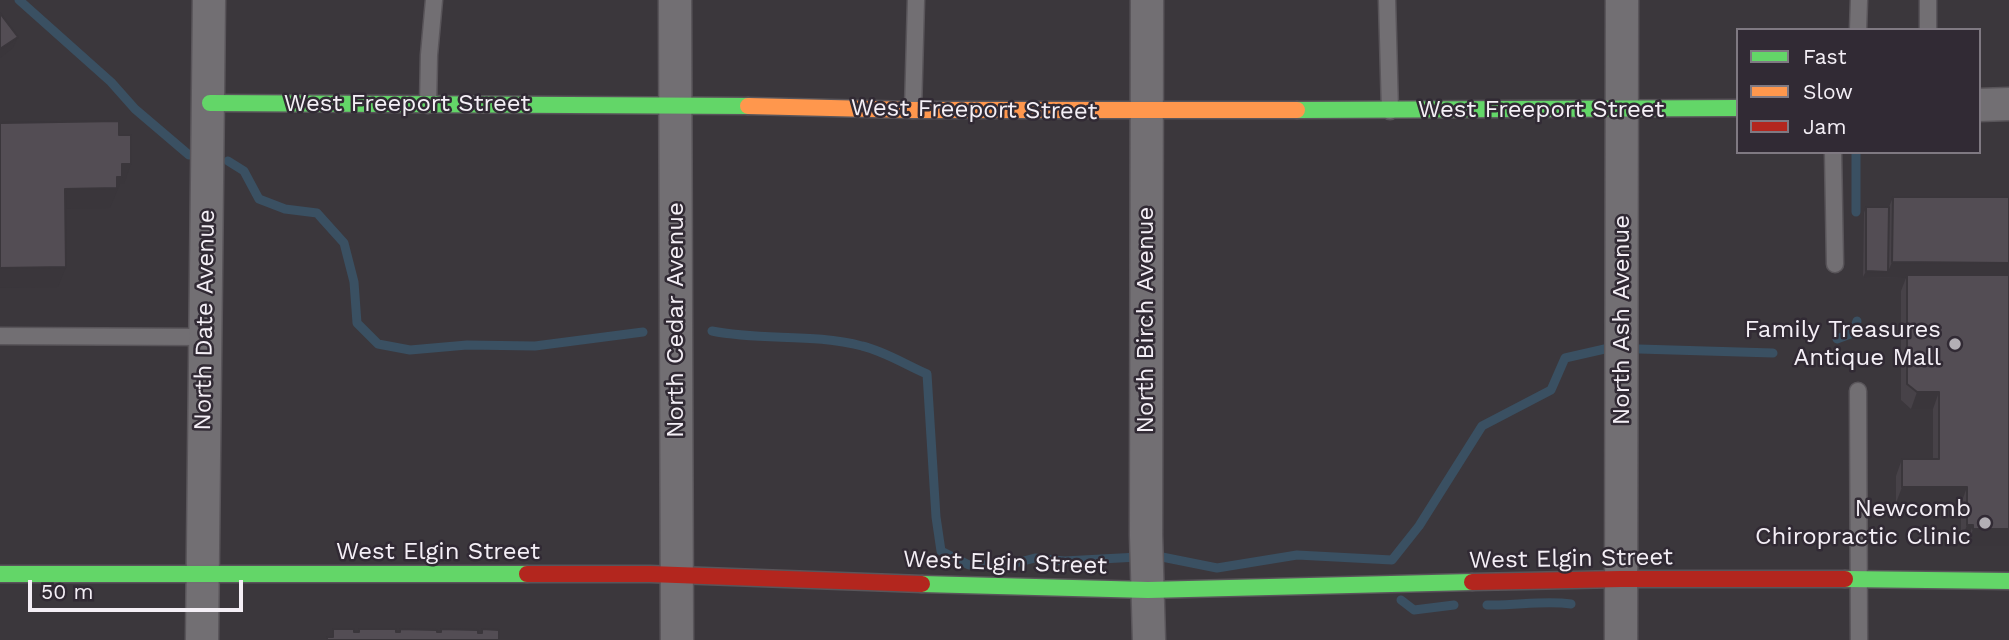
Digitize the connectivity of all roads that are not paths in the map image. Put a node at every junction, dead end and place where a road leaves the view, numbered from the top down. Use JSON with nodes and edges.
{"nodes":[{"id":1,"x":209,"y":0,"type":"edge"},
{"id":2,"x":434,"y":0,"type":"edge"},
{"id":3,"x":676,"y":0,"type":"edge"},
{"id":4,"x":916,"y":0,"type":"edge"},
{"id":5,"x":1147,"y":0,"type":"edge"},
{"id":6,"x":1387,"y":0,"type":"edge"},
{"id":7,"x":1622,"y":0,"type":"edge"},
{"id":8,"x":1858,"y":0,"type":"edge"},
{"id":9,"x":1928,"y":0,"type":"edge"},
{"id":10,"x":1858,"y":28,"type":"edge"},
{"id":11,"x":1928,"y":28,"type":"edge"},
{"id":12,"x":210,"y":103,"type":"junction"},
{"id":13,"x":2009,"y":104,"type":"edge"},
{"id":14,"x":428,"y":105,"type":"junction"},
{"id":15,"x":1981,"y":105,"type":"edge"},
{"id":16,"x":675,"y":106,"type":"junction"},
{"id":17,"x":1736,"y":108,"type":"edge"},
{"id":18,"x":1621,"y":109,"type":"junction"},
{"id":19,"x":913,"y":110,"type":"junction"},
{"id":20,"x":1146,"y":111,"type":"junction"},
{"id":21,"x":1390,"y":111,"type":"junction"},
{"id":22,"x":1833,"y":154,"type":"edge"},
{"id":23,"x":1835,"y":264,"type":"dead end"},
{"id":24,"x":0,"y":336,"type":"edge"},
{"id":25,"x":204,"y":337,"type":"junction"},
{"id":26,"x":1858,"y":391,"type":"dead end"},
{"id":27,"x":0,"y":574,"type":"edge"},
{"id":28,"x":204,"y":575,"type":"junction"},
{"id":29,"x":677,"y":575,"type":"junction"},
{"id":30,"x":1621,"y":579,"type":"junction"},
{"id":31,"x":1859,"y":579,"type":"junction"},
{"id":32,"x":1147,"y":580,"type":"junction"},
{"id":33,"x":2009,"y":581,"type":"edge"},
{"id":34,"x":202,"y":640,"type":"edge"},
{"id":35,"x":677,"y":640,"type":"edge"},
{"id":36,"x":1149,"y":640,"type":"edge"},
{"id":37,"x":1621,"y":640,"type":"edge"},
{"id":38,"x":1859,"y":640,"type":"edge"}],
"edges":[{"from":1,"to":12,"type":"street","name":"North Date Avenue"},
{"from":2,"to":14,"type":"lane"},
{"from":3,"to":16,"type":"street","name":"North Cedar Avenue"},
{"from":4,"to":19,"type":"lane"},
{"from":5,"to":20,"type":"street","name":"North Birch Avenue"},
{"from":6,"to":21,"type":"lane"},
{"from":7,"to":18,"type":"street","name":"North Ash Avenue"},
{"from":8,"to":10,"type":"lane"},
{"from":9,"to":11,"type":"lane"},
{"from":12,"to":14,"type":"street","name":"West Freeport Street"},
{"from":12,"to":25,"type":"street","name":"North Date Avenue"},
{"from":13,"to":15,"type":"street"},
{"from":14,"to":16,"type":"street","name":"West Freeport Street"},
{"from":16,"to":19,"type":"street","name":"West Freeport Street"},
{"from":16,"to":29,"type":"street","name":"North Cedar Avenue"},
{"from":17,"to":18,"type":"street","name":"West Freeport Street"},
{"from":18,"to":21,"type":"street","name":"West Freeport Street"},
{"from":18,"to":30,"type":"street","name":"North Ash Avenue"},
{"from":19,"to":20,"type":"street","name":"West Freeport Street"},
{"from":20,"to":21,"type":"street","name":"West Freeport Street"},
{"from":20,"to":32,"type":"street","name":"North Birch Avenue"},
{"from":22,"to":23,"type":"lane"},
{"from":24,"to":25,"type":"lane"},
{"from":25,"to":28,"type":"street","name":"North Date Avenue"},
{"from":26,"to":31,"type":"lane"},
{"from":27,"to":28,"type":"street","name":"West Elgin Street"},
{"from":28,"to":29,"type":"street","name":"West Elgin Street"},
{"from":28,"to":34,"type":"street","name":"North Date Avenue"},
{"from":29,"to":32,"type":"street","name":"West Elgin Street"},
{"from":29,"to":35,"type":"street","name":"North Cedar Avenue"},
{"from":30,"to":31,"type":"street","name":"West Elgin Street"},
{"from":30,"to":32,"type":"street","name":"West Elgin Street"},
{"from":30,"to":37,"type":"street","name":"North Ash Avenue"},
{"from":31,"to":33,"type":"street","name":"West Elgin Street"},
{"from":31,"to":38,"type":"lane"},
{"from":32,"to":36,"type":"street","name":"North Birch Avenue"}]}
